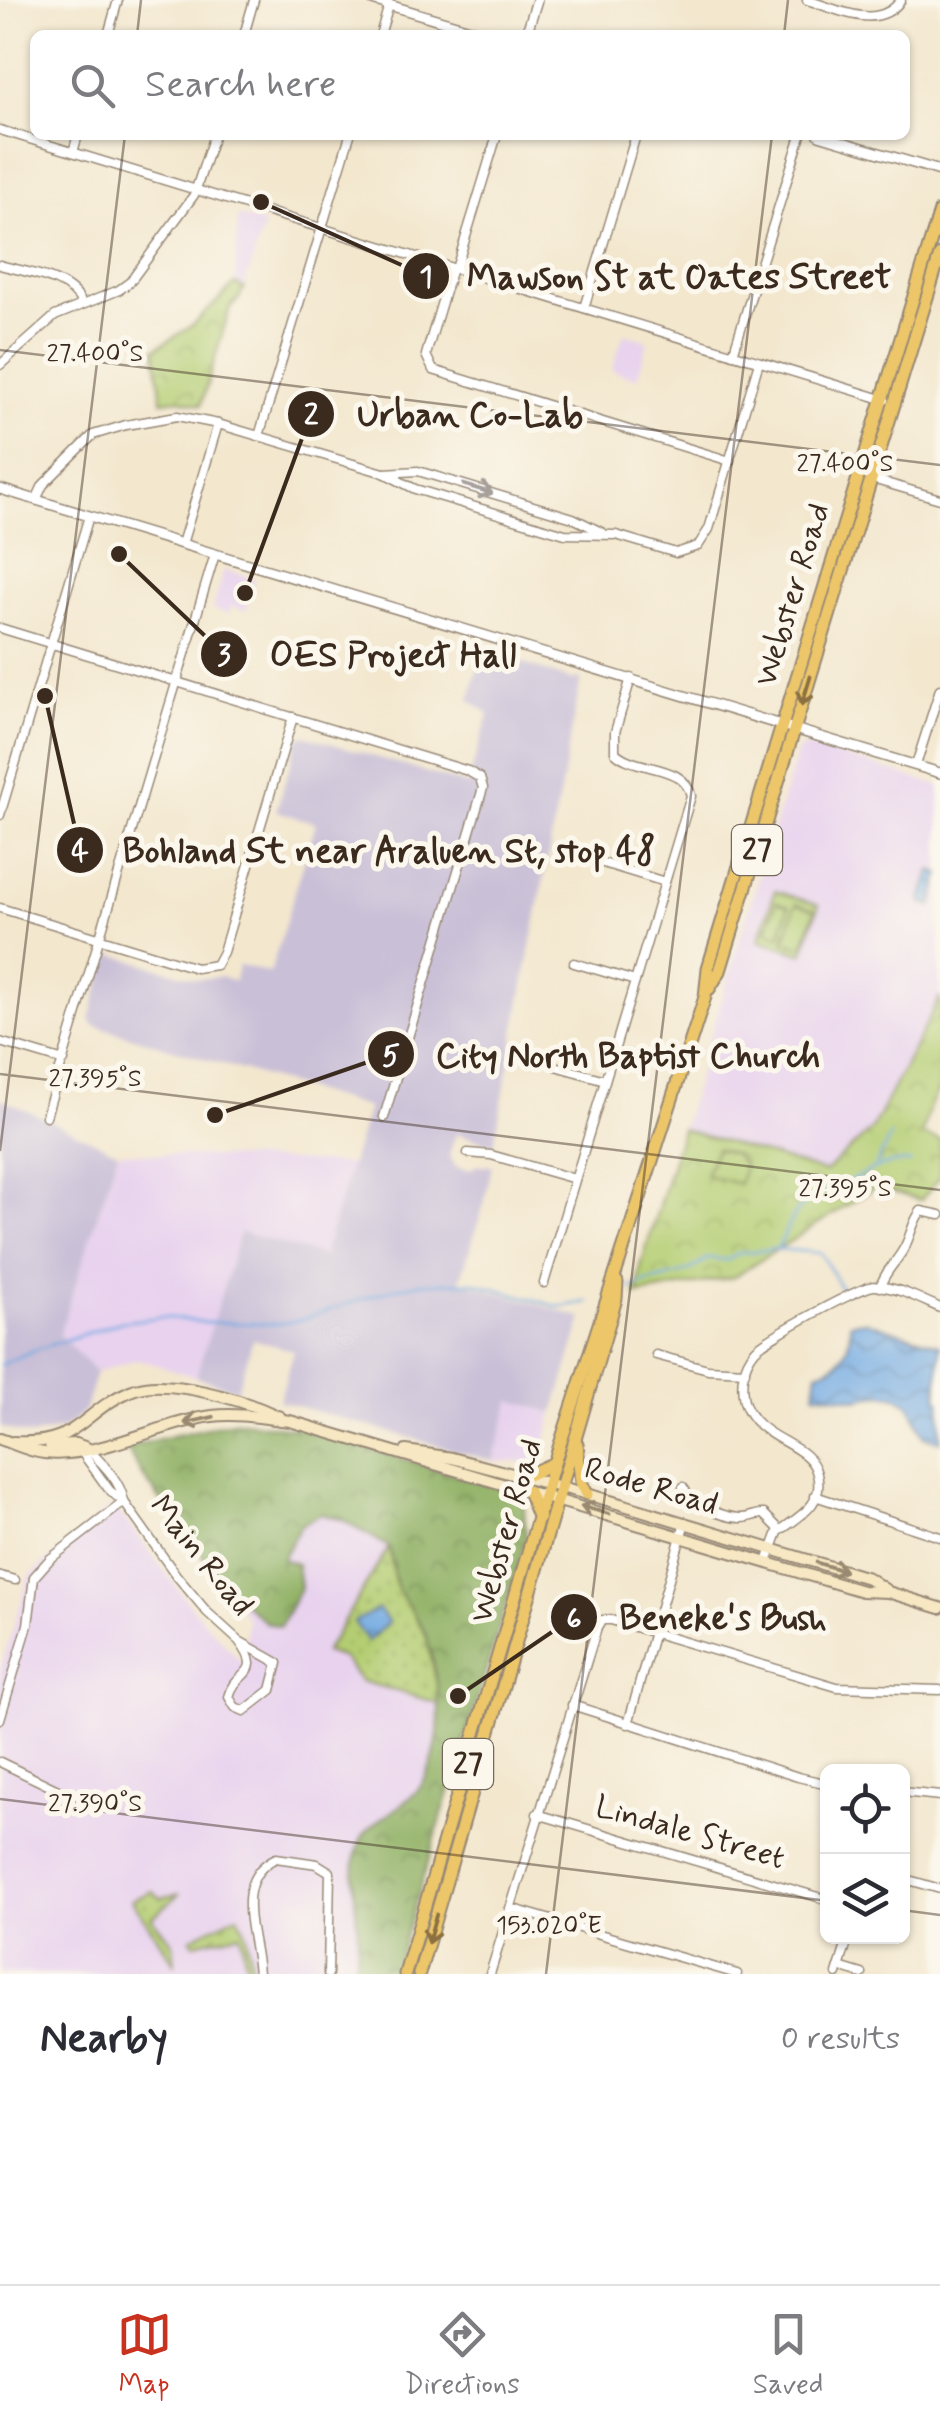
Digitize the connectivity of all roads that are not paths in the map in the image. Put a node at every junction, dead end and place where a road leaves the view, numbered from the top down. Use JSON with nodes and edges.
{"nodes":[{"id":1,"x":118,"y":0,"type":"edge"},
{"id":2,"x":254,"y":0,"type":"edge"},
{"id":3,"x":372,"y":0,"type":"edge"},
{"id":4,"x":537,"y":0,"type":"edge"},
{"id":5,"x":807,"y":0,"type":"edge"},
{"id":6,"x":901,"y":0,"type":"edge"},
{"id":7,"x":390,"y":5,"type":"junction"},
{"id":8,"x":109,"y":30,"type":"edge"},
{"id":9,"x":245,"y":30,"type":"edge"},
{"id":10,"x":382,"y":30,"type":"edge"},
{"id":11,"x":473,"y":30,"type":"edge"},
{"id":12,"x":528,"y":30,"type":"edge"},
{"id":13,"x":0,"y":130,"type":"edge"},
{"id":14,"x":30,"y":139,"type":"edge"},
{"id":15,"x":33,"y":140,"type":"edge"},
{"id":16,"x":76,"y":140,"type":"edge"},
{"id":17,"x":212,"y":140,"type":"edge"},
{"id":18,"x":348,"y":140,"type":"edge"},
{"id":19,"x":494,"y":140,"type":"edge"},
{"id":20,"x":634,"y":140,"type":"edge"},
{"id":21,"x":799,"y":140,"type":"edge"},
{"id":22,"x":837,"y":140,"type":"edge"},
{"id":23,"x":72,"y":152,"type":"junction"},
{"id":24,"x":940,"y":171,"type":"edge"},
{"id":25,"x":196,"y":190,"type":"junction"},
{"id":26,"x":940,"y":212,"type":"edge"},
{"id":27,"x":322,"y":228,"type":"junction"},
{"id":28,"x":940,"y":254,"type":"edge"},
{"id":29,"x":0,"y":265,"type":"edge"},
{"id":30,"x":454,"y":269,"type":"junction"},
{"id":31,"x":82,"y":304,"type":"junction"},
{"id":32,"x":584,"y":308,"type":"junction"},
{"id":33,"x":734,"y":354,"type":"junction"},
{"id":34,"x":759,"y":362,"type":"junction"},
{"id":35,"x":0,"y":365,"type":"edge"},
{"id":36,"x":888,"y":401,"type":"junction"},
{"id":37,"x":218,"y":424,"type":"junction"},
{"id":38,"x":259,"y":436,"type":"junction"},
{"id":39,"x":730,"y":461,"type":"junction"},
{"id":40,"x":384,"y":473,"type":"junction"},
{"id":41,"x":865,"y":477,"type":"junction"},
{"id":42,"x":0,"y":489,"type":"edge"},
{"id":43,"x":940,"y":499,"type":"edge"},
{"id":44,"x":36,"y":500,"type":"junction"},
{"id":45,"x":89,"y":516,"type":"junction"},
{"id":46,"x":605,"y":534,"type":"junction"},
{"id":47,"x":182,"y":544,"type":"junction"},
{"id":48,"x":216,"y":554,"type":"junction"},
{"id":49,"x":0,"y":628,"type":"edge"},
{"id":50,"x":51,"y":644,"type":"junction"},
{"id":51,"x":631,"y":678,"type":"junction"},
{"id":52,"x":177,"y":682,"type":"junction"},
{"id":53,"x":940,"y":688,"type":"edge"},
{"id":54,"x":293,"y":718,"type":"junction"},
{"id":55,"x":788,"y":727,"type":"junction"},
{"id":56,"x":916,"y":766,"type":"junction"},
{"id":57,"x":940,"y":773,"type":"edge"},
{"id":58,"x":0,"y":815,"type":"edge"},
{"id":59,"x":594,"y":860,"type":"dead end"},
{"id":60,"x":666,"y":882,"type":"junction"},
{"id":61,"x":0,"y":908,"type":"edge"},
{"id":62,"x":100,"y":938,"type":"junction"},
{"id":63,"x":574,"y":963,"type":"dead end"},
{"id":64,"x":635,"y":981,"type":"junction"},
{"id":65,"x":0,"y":1042,"type":"edge"},
{"id":66,"x":64,"y":1061,"type":"junction"},
{"id":67,"x":555,"y":1066,"type":"dead end"},
{"id":68,"x":605,"y":1080,"type":"junction"},
{"id":69,"x":46,"y":1116,"type":"dead end"},
{"id":70,"x":384,"y":1116,"type":"dead end"},
{"id":71,"x":468,"y":1154,"type":"dead end"},
{"id":72,"x":575,"y":1179,"type":"junction"},
{"id":73,"x":940,"y":1215,"type":"edge"},
{"id":74,"x":617,"y":1278,"type":"junction"},
{"id":75,"x":544,"y":1283,"type":"dead end"},
{"id":76,"x":880,"y":1287,"type":"junction"},
{"id":77,"x":940,"y":1308,"type":"edge"},
{"id":78,"x":656,"y":1355,"type":"dead end"},
{"id":79,"x":744,"y":1370,"type":"junction"},
{"id":80,"x":94,"y":1415,"type":"junction"},
{"id":81,"x":290,"y":1422,"type":"junction"},
{"id":82,"x":4,"y":1440,"type":"edge"},
{"id":83,"x":576,"y":1440,"type":"junction"},
{"id":84,"x":34,"y":1443,"type":"junction"},
{"id":85,"x":110,"y":1443,"type":"junction"},
{"id":86,"x":83,"y":1448,"type":"junction"},
{"id":87,"x":395,"y":1450,"type":"junction"},
{"id":88,"x":554,"y":1463,"type":"junction"},
{"id":89,"x":105,"y":1466,"type":"junction"},
{"id":90,"x":523,"y":1478,"type":"junction"},
{"id":91,"x":683,"y":1488,"type":"dead end"},
{"id":92,"x":528,"y":1491,"type":"junction"},
{"id":93,"x":553,"y":1492,"type":"junction"},
{"id":94,"x":587,"y":1494,"type":"junction"},
{"id":95,"x":816,"y":1496,"type":"junction"},
{"id":96,"x":124,"y":1502,"type":"junction"},
{"id":97,"x":539,"y":1519,"type":"junction"},
{"id":98,"x":685,"y":1522,"type":"junction"},
{"id":99,"x":780,"y":1530,"type":"junction"},
{"id":100,"x":681,"y":1536,"type":"junction"},
{"id":101,"x":940,"y":1537,"type":"edge"},
{"id":102,"x":771,"y":1548,"type":"junction"},
{"id":103,"x":767,"y":1562,"type":"junction"},
{"id":104,"x":0,"y":1576,"type":"edge"},
{"id":105,"x":16,"y":1580,"type":"dead end"},
{"id":106,"x":888,"y":1592,"type":"junction"},
{"id":107,"x":940,"y":1608,"type":"edge"},
{"id":108,"x":654,"y":1632,"type":"junction"},
{"id":109,"x":239,"y":1641,"type":"junction"},
{"id":110,"x":940,"y":1690,"type":"edge"},
{"id":111,"x":572,"y":1705,"type":"junction"},
{"id":112,"x":0,"y":1718,"type":"edge"},
{"id":113,"x":628,"y":1724,"type":"junction"},
{"id":114,"x":1,"y":1764,"type":"edge"},
{"id":115,"x":820,"y":1782,"type":"edge"},
{"id":116,"x":910,"y":1793,"type":"edge"},
{"id":117,"x":940,"y":1796,"type":"edge"},
{"id":118,"x":98,"y":1800,"type":"dead end"},
{"id":119,"x":538,"y":1814,"type":"junction"},
{"id":120,"x":910,"y":1880,"type":"edge"},
{"id":121,"x":940,"y":1889,"type":"edge"},
{"id":122,"x":820,"y":1898,"type":"edge"},
{"id":123,"x":510,"y":1908,"type":"junction"},
{"id":124,"x":846,"y":1944,"type":"edge"},
{"id":125,"x":838,"y":1971,"type":"edge"},
{"id":126,"x":258,"y":1974,"type":"edge"},
{"id":127,"x":328,"y":1974,"type":"edge"},
{"id":128,"x":405,"y":1974,"type":"edge"},
{"id":129,"x":419,"y":1974,"type":"edge"},
{"id":130,"x":490,"y":1974,"type":"edge"},
{"id":131,"x":737,"y":1974,"type":"edge"},
{"id":132,"x":862,"y":1974,"type":"edge"}],
"edges":[{"from":1,"to":8,"type":"street"},
{"from":2,"to":9,"type":"street"},
{"from":3,"to":7,"type":"street"},
{"from":4,"to":12,"type":"street"},
{"from":5,"to":6,"type":"street"},
{"from":7,"to":10,"type":"street"},
{"from":7,"to":11,"type":"street"},
{"from":13,"to":14,"type":"street"},
{"from":15,"to":23,"type":"street"},
{"from":16,"to":23,"type":"street"},
{"from":17,"to":25,"type":"street"},
{"from":18,"to":27,"type":"street"},
{"from":19,"to":30,"type":"street"},
{"from":20,"to":32,"type":"street"},
{"from":21,"to":33,"type":"street"},
{"from":22,"to":24,"type":"street"},
{"from":23,"to":25,"type":"street"},
{"from":25,"to":27,"type":"street"},
{"from":25,"to":31,"type":"street"},
{"from":26,"to":36,"type":"main road","name":"Webster Road","number":"27"},
{"from":27,"to":30,"type":"street"},
{"from":27,"to":38,"type":"street"},
{"from":28,"to":36,"type":"main road","name":"Webster Road","number":"27"},
{"from":29,"to":31,"type":"street"},
{"from":30,"to":32,"type":"street"},
{"from":30,"to":39,"type":"street"},
{"from":31,"to":35,"type":"street"},
{"from":32,"to":33,"type":"street"},
{"from":33,"to":34,"type":"street"},
{"from":34,"to":36,"type":"street"},
{"from":34,"to":39,"type":"street"},
{"from":36,"to":41,"type":"main road","name":"Webster Road","number":"27"},
{"from":37,"to":38,"type":"street"},
{"from":37,"to":44,"type":"street"},
{"from":37,"to":47,"type":"street"},
{"from":38,"to":40,"type":"street"},
{"from":39,"to":46,"type":"street"},
{"from":40,"to":46,"type":"street","one_way":true},
{"from":40,"to":46,"type":"street"},
{"from":41,"to":43,"type":"street"},
{"from":41,"to":55,"type":"main road","name":"Webster Road","number":"27"},
{"from":42,"to":44,"type":"street"},
{"from":44,"to":45,"type":"street"},
{"from":45,"to":47,"type":"street"},
{"from":45,"to":50,"type":"street"},
{"from":47,"to":48,"type":"street"},
{"from":48,"to":51,"type":"street"},
{"from":48,"to":52,"type":"street"},
{"from":49,"to":50,"type":"street"},
{"from":50,"to":52,"type":"street"},
{"from":50,"to":58,"type":"street"},
{"from":51,"to":55,"type":"street"},
{"from":51,"to":60,"type":"street"},
{"from":52,"to":54,"type":"street"},
{"from":52,"to":62,"type":"street"},
{"from":53,"to":56,"type":"street"},
{"from":54,"to":62,"type":"street"},
{"from":54,"to":70,"type":"street"},
{"from":55,"to":56,"type":"street"},
{"from":55,"to":74,"type":"main road","name":"Webster Road","number":"27"},
{"from":56,"to":57,"type":"street"},
{"from":59,"to":60,"type":"street"},
{"from":60,"to":64,"type":"street"},
{"from":61,"to":62,"type":"street"},
{"from":62,"to":66,"type":"street"},
{"from":63,"to":64,"type":"street"},
{"from":64,"to":68,"type":"street"},
{"from":65,"to":66,"type":"street"},
{"from":66,"to":69,"type":"street"},
{"from":67,"to":68,"type":"street"},
{"from":68,"to":72,"type":"street"},
{"from":71,"to":72,"type":"street"},
{"from":72,"to":75,"type":"street"},
{"from":73,"to":76,"type":"street"},
{"from":74,"to":83,"type":"main road","name":"Webster Road","number":"27"},
{"from":74,"to":88,"type":"main road","name":"Webster Road","number":"27"},
{"from":76,"to":77,"type":"street"},
{"from":76,"to":79,"type":"street"},
{"from":78,"to":79,"type":"street"},
{"from":79,"to":95,"type":"street"},
{"from":80,"to":81,"type":"main road","name":"Rode Road"},
{"from":80,"to":84,"type":"main road","name":"Rode Road"},
{"from":80,"to":86,"type":"main road"},
{"from":81,"to":85,"type":"main road","name":"Rode Road","one_way":true},
{"from":81,"to":87,"type":"main road","name":"Rode Road"},
{"from":82,"to":84,"type":"main road","name":"Rode Road"},
{"from":82,"to":86,"type":"main road","name":"Rode Road"},
{"from":83,"to":93,"type":"main road","name":"Webster Road","number":"27"},
{"from":83,"to":94,"type":"main road"},
{"from":84,"to":86,"type":"main road"},
{"from":85,"to":86,"type":"main road","name":"Rode Road"},
{"from":85,"to":89,"type":"street"},
{"from":86,"to":89,"type":"street","name":"Main Road"},
{"from":86,"to":96,"type":"street","name":"Main Road"},
{"from":87,"to":90,"type":"main road","name":"Rode Road"},
{"from":87,"to":92,"type":"main road","name":"Rode Road"},
{"from":88,"to":90,"type":"main road"},
{"from":88,"to":93,"type":"main road","name":"Webster Road","number":"27"},
{"from":89,"to":96,"type":"street","name":"Main Road"},
{"from":90,"to":93,"type":"main road","name":"Rode Road"},
{"from":91,"to":99,"type":"street"},
{"from":92,"to":93,"type":"main road","name":"Rode Road"},
{"from":92,"to":97,"type":"main road"},
{"from":93,"to":94,"type":"main road","name":"Rode Road"},
{"from":93,"to":97,"type":"main road","name":"Webster Road","number":"27"},
{"from":100,"to":93,"type":"main road","name":"Rode Road","one_way":true},
{"from":93,"to":129,"type":"main road","name":"Webster Road","number":"27","one_way":true},
{"from":94,"to":98,"type":"main road","name":"Rode Road"},
{"from":95,"to":99,"type":"street"},
{"from":95,"to":101,"type":"street"},
{"from":96,"to":109,"type":"street","name":"Main Road"},
{"from":96,"to":112,"type":"street"},
{"from":97,"to":128,"type":"main road","name":"Webster Road","number":"27"},
{"from":98,"to":100,"type":"street"},
{"from":98,"to":102,"type":"main road","name":"Rode Road"},
{"from":99,"to":102,"type":"street"},
{"from":100,"to":103,"type":"main road","name":"Rode Road"},
{"from":100,"to":108,"type":"street"},
{"from":102,"to":103,"type":"street"},
{"from":102,"to":106,"type":"main road","name":"Rode Road","one_way":true},
{"from":103,"to":106,"type":"main road","name":"Rode Road"},
{"from":104,"to":105,"type":"street"},
{"from":106,"to":107,"type":"main road","name":"Rode Road"},
{"from":108,"to":110,"type":"street"},
{"from":108,"to":111,"type":"street"},
{"from":108,"to":113,"type":"street"},
{"from":109,"to":109,"type":"street","name":"Main Road"},
{"from":111,"to":113,"type":"street"},
{"from":111,"to":119,"type":"street"},
{"from":113,"to":115,"type":"street"},
{"from":114,"to":118,"type":"street"},
{"from":116,"to":117,"type":"street"},
{"from":119,"to":122,"type":"street","name":"Lindale Street"},
{"from":119,"to":123,"type":"street"},
{"from":120,"to":121,"type":"street"},
{"from":123,"to":130,"type":"street"},
{"from":123,"to":131,"type":"street"},
{"from":124,"to":125,"type":"street"},
{"from":125,"to":132,"type":"street"},
{"from":126,"to":127,"type":"street"}]}
